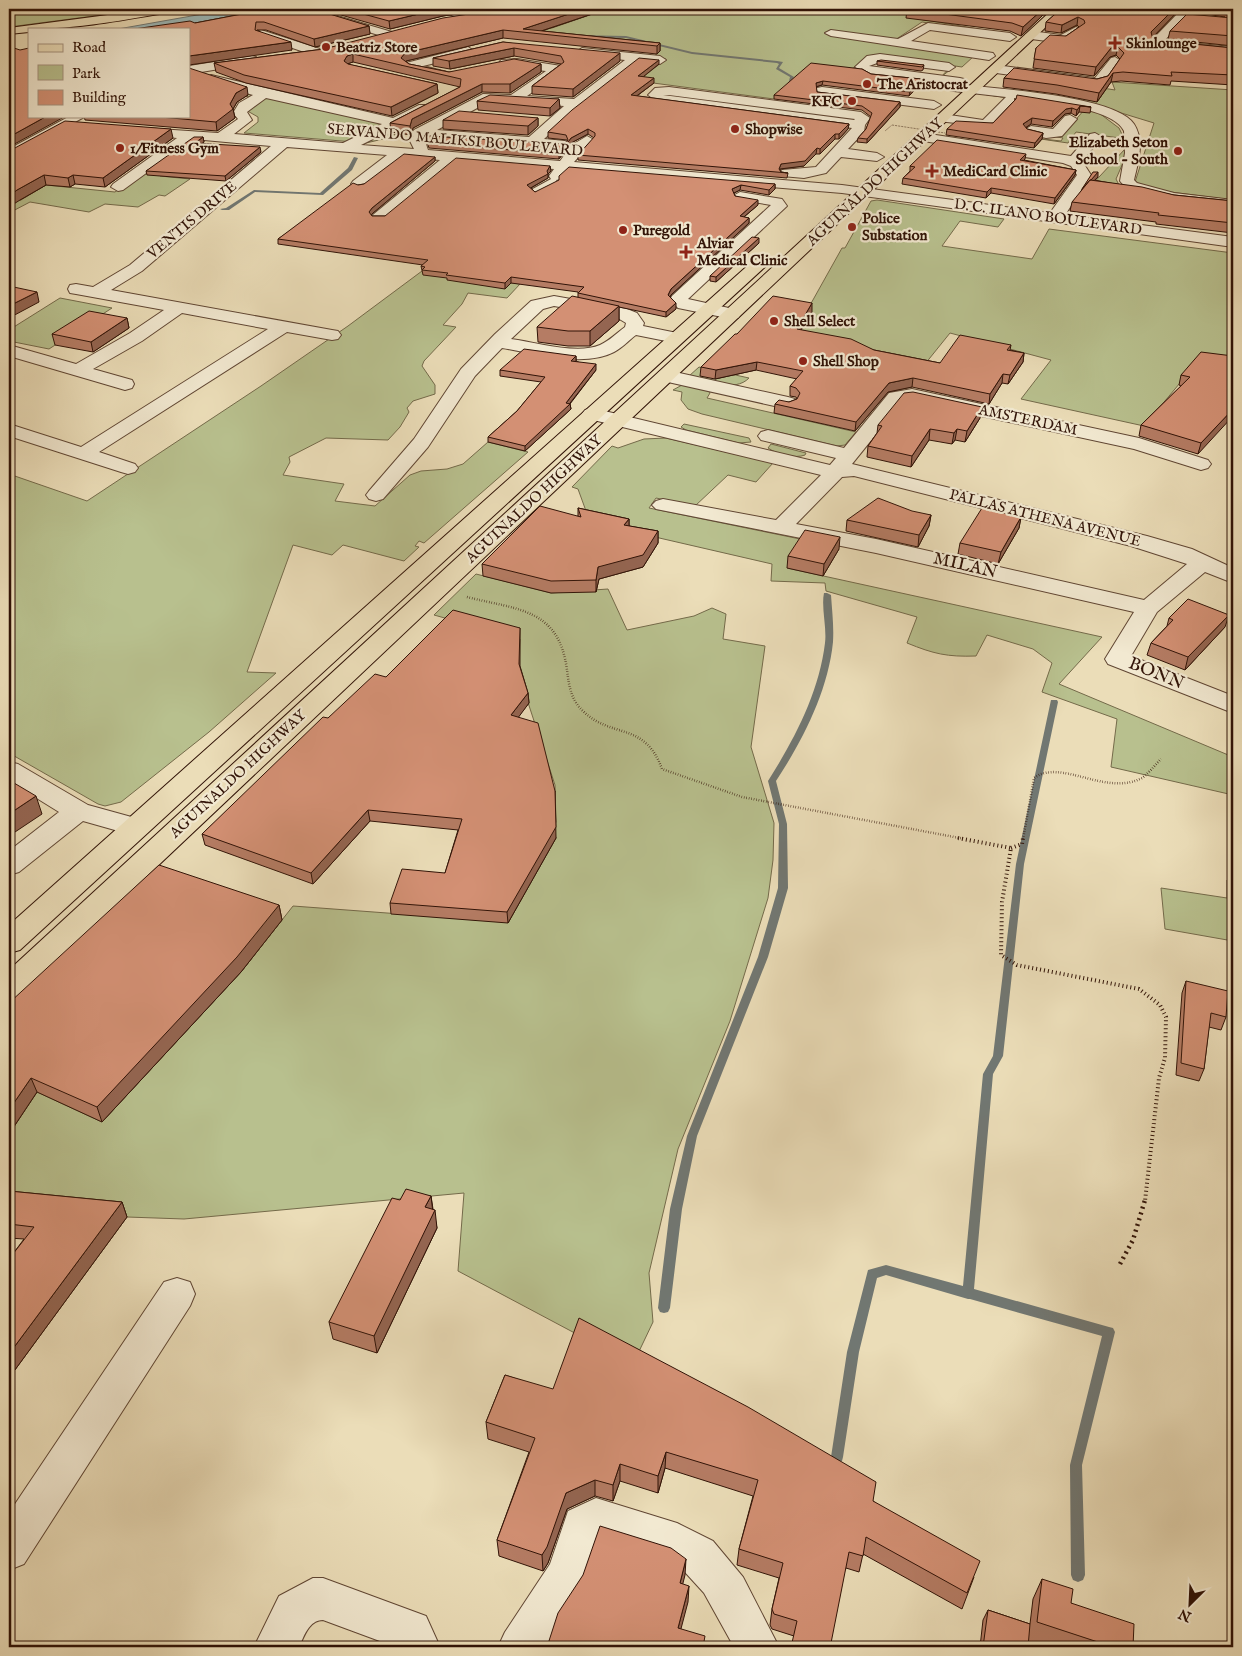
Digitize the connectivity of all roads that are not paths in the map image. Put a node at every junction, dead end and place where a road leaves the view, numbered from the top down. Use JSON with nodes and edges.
{"nodes":[{"id":1,"x":170,"y":9,"type":"edge"},
{"id":2,"x":440,"y":9,"type":"edge"},
{"id":3,"x":1039,"y":9,"type":"edge"},
{"id":4,"x":1058,"y":10,"type":"edge"},
{"id":5,"x":1184,"y":12,"type":"edge"},
{"id":6,"x":328,"y":16,"type":"edge"},
{"id":7,"x":1199,"y":18,"type":"edge"},
{"id":8,"x":442,"y":21,"type":"edge"},
{"id":9,"x":28,"y":28,"type":"edge"},
{"id":10,"x":31,"y":28,"type":"edge"},
{"id":11,"x":402,"y":30,"type":"edge"},
{"id":12,"x":1076,"y":30,"type":"edge"},
{"id":13,"x":9,"y":31,"type":"edge"},
{"id":14,"x":831,"y":33,"type":"dead end"},
{"id":15,"x":1166,"y":33,"type":"junction"},
{"id":16,"x":261,"y":34,"type":"edge"},
{"id":17,"x":388,"y":34,"type":"junction"},
{"id":18,"x":1185,"y":34,"type":"edge"},
{"id":19,"x":1032,"y":35,"type":"junction"},
{"id":20,"x":1010,"y":37,"type":"junction"},
{"id":21,"x":365,"y":40,"type":"edge"},
{"id":22,"x":900,"y":43,"type":"junction"},
{"id":23,"x":478,"y":49,"type":"edge"},
{"id":24,"x":568,"y":50,"type":"edge"},
{"id":25,"x":1233,"y":51,"type":"edge"},
{"id":26,"x":202,"y":53,"type":"edge"},
{"id":27,"x":286,"y":56,"type":"edge"},
{"id":28,"x":989,"y":56,"type":"junction"},
{"id":29,"x":635,"y":58,"type":"junction"},
{"id":30,"x":260,"y":59,"type":"edge"},
{"id":31,"x":660,"y":60,"type":"edge"},
{"id":32,"x":1115,"y":61,"type":"edge"},
{"id":33,"x":228,"y":63,"type":"junction"},
{"id":34,"x":495,"y":66,"type":"edge"},
{"id":35,"x":933,"y":66,"type":"junction"},
{"id":36,"x":949,"y":67,"type":"dead end"},
{"id":37,"x":996,"y":69,"type":"junction"},
{"id":38,"x":190,"y":70,"type":"edge"},
{"id":39,"x":457,"y":74,"type":"edge"},
{"id":40,"x":922,"y":77,"type":"junction"},
{"id":41,"x":965,"y":78,"type":"junction"},
{"id":42,"x":408,"y":80,"type":"edge"},
{"id":43,"x":445,"y":89,"type":"edge"},
{"id":44,"x":971,"y":92,"type":"junction"},
{"id":45,"x":264,"y":93,"type":"junction"},
{"id":46,"x":796,"y":96,"type":"edge"},
{"id":47,"x":515,"y":98,"type":"junction"},
{"id":48,"x":1009,"y":100,"type":"junction"},
{"id":49,"x":438,"y":101,"type":"edge"},
{"id":50,"x":577,"y":103,"type":"junction"},
{"id":51,"x":785,"y":106,"type":"junction"},
{"id":52,"x":934,"y":106,"type":"junction"},
{"id":53,"x":998,"y":112,"type":"junction"},
{"id":54,"x":455,"y":114,"type":"junction"},
{"id":55,"x":1013,"y":114,"type":"edge"},
{"id":56,"x":1043,"y":115,"type":"junction"},
{"id":57,"x":485,"y":116,"type":"edge"},
{"id":58,"x":76,"y":118,"type":"edge"},
{"id":59,"x":944,"y":118,"type":"junction"},
{"id":60,"x":534,"y":120,"type":"edge"},
{"id":61,"x":554,"y":122,"type":"junction"},
{"id":62,"x":395,"y":123,"type":"junction"},
{"id":63,"x":66,"y":124,"type":"junction"},
{"id":64,"x":858,"y":125,"type":"junction"},
{"id":65,"x":94,"y":127,"type":"edge"},
{"id":66,"x":120,"y":129,"type":"edge"},
{"id":67,"x":185,"y":134,"type":"junction"},
{"id":68,"x":889,"y":136,"type":"road end"},
{"id":69,"x":221,"y":137,"type":"junction"},
{"id":70,"x":923,"y":137,"type":"junction"},
{"id":71,"x":1095,"y":137,"type":"dead end"},
{"id":72,"x":587,"y":140,"type":"edge"},
{"id":73,"x":1016,"y":140,"type":"edge"},
{"id":74,"x":284,"y":142,"type":"junction"},
{"id":75,"x":532,"y":142,"type":"junction"},
{"id":76,"x":414,"y":143,"type":"junction"},
{"id":77,"x":560,"y":144,"type":"edge"},
{"id":78,"x":1037,"y":146,"type":"junction"},
{"id":79,"x":344,"y":147,"type":"junction"},
{"id":80,"x":839,"y":152,"type":"junction"},
{"id":81,"x":9,"y":154,"type":"edge"},
{"id":82,"x":453,"y":156,"type":"junction"},
{"id":83,"x":877,"y":157,"type":"junction"},
{"id":84,"x":992,"y":158,"type":"edge"},
{"id":85,"x":568,"y":161,"type":"junction"},
{"id":86,"x":1079,"y":167,"type":"junction"},
{"id":87,"x":699,"y":171,"type":"junction"},
{"id":88,"x":722,"y":179,"type":"junction"},
{"id":89,"x":551,"y":183,"type":"junction"},
{"id":90,"x":358,"y":184,"type":"edge"},
{"id":91,"x":571,"y":184,"type":"edge"},
{"id":92,"x":118,"y":187,"type":"dead end"},
{"id":93,"x":842,"y":188,"type":"junction"},
{"id":94,"x":536,"y":190,"type":"edge"},
{"id":95,"x":863,"y":192,"type":"junction"},
{"id":96,"x":829,"y":201,"type":"dead end"},
{"id":97,"x":1233,"y":204,"type":"edge"},
{"id":98,"x":379,"y":217,"type":"edge"},
{"id":99,"x":1055,"y":218,"type":"junction"},
{"id":100,"x":1233,"y":242,"type":"edge"},
{"id":101,"x":773,"y":251,"type":"dead end"},
{"id":102,"x":76,"y":289,"type":"dead end"},
{"id":103,"x":96,"y":292,"type":"junction"},
{"id":104,"x":180,"y":307,"type":"junction"},
{"id":105,"x":708,"y":309,"type":"junction"},
{"id":106,"x":732,"y":314,"type":"junction"},
{"id":107,"x":285,"y":326,"type":"junction"},
{"id":108,"x":633,"y":329,"type":"junction"},
{"id":109,"x":332,"y":335,"type":"dead end"},
{"id":110,"x":676,"y":338,"type":"junction"},
{"id":111,"x":498,"y":342,"type":"junction"},
{"id":112,"x":9,"y":350,"type":"edge"},
{"id":113,"x":78,"y":370,"type":"junction"},
{"id":114,"x":666,"y":376,"type":"junction"},
{"id":115,"x":125,"y":384,"type":"dead end"},
{"id":116,"x":788,"y":404,"type":"edge"},
{"id":117,"x":614,"y":409,"type":"junction"},
{"id":118,"x":9,"y":430,"type":"edge"},
{"id":119,"x":752,"y":452,"type":"junction"},
{"id":120,"x":83,"y":454,"type":"junction"},
{"id":121,"x":1201,"y":464,"type":"dead end"},
{"id":122,"x":846,"y":466,"type":"junction"},
{"id":123,"x":128,"y":468,"type":"dead end"},
{"id":124,"x":376,"y":495,"type":"dead end"},
{"id":125,"x":663,"y":505,"type":"dead end"},
{"id":126,"x":781,"y":527,"type":"junction"},
{"id":127,"x":1203,"y":562,"type":"junction"},
{"id":128,"x":1233,"y":576,"type":"edge"},
{"id":129,"x":1148,"y":608,"type":"junction"},
{"id":130,"x":1233,"y":705,"type":"edge"},
{"id":131,"x":9,"y":770,"type":"edge"},
{"id":132,"x":78,"y":810,"type":"junction"},
{"id":133,"x":136,"y":827,"type":"junction"},
{"id":134,"x":9,"y":865,"type":"edge"},
{"id":135,"x":9,"y":942,"type":"edge"},
{"id":136,"x":9,"y":988,"type":"edge"},
{"id":137,"x":177,"y":1294,"type":"dead end"},
{"id":138,"x":9,"y":1549,"type":"edge"},
{"id":139,"x":276,"y":1647,"type":"edge"},
{"id":140,"x":418,"y":1647,"type":"edge"},
{"id":141,"x":520,"y":1647,"type":"edge"},
{"id":142,"x":757,"y":1647,"type":"edge"}],
"edges":[{"from":1,"to":10,"type":"main road"},
{"from":2,"to":8,"type":"street"},
{"from":3,"to":4,"type":"street"},
{"from":3,"to":20,"type":"main road","name":"AGUINALDO HIGHWAY"},
{"from":4,"to":19,"type":"main road","name":"AGUINALDO HIGHWAY"},
{"from":5,"to":7,"type":"street"},
{"from":5,"to":15,"type":"street"},
{"from":6,"to":17,"type":"street"},
{"from":9,"to":13,"type":"main road"},
{"from":11,"to":17,"type":"street"},
{"from":12,"to":19,"type":"street"},
{"from":14,"to":22,"type":"street"},
{"from":15,"to":18,"type":"street"},
{"from":15,"to":25,"type":"street"},
{"from":16,"to":27,"type":"street"},
{"from":17,"to":21,"type":"street"},
{"from":19,"to":37,"type":"main road","name":"AGUINALDO HIGHWAY"},
{"from":20,"to":22,"type":"street"},
{"from":20,"to":28,"type":"main road","name":"AGUINALDO HIGHWAY"},
{"from":22,"to":28,"type":"street"},
{"from":23,"to":39,"type":"street"},
{"from":24,"to":29,"type":"street"},
{"from":26,"to":33,"type":"street"},
{"from":28,"to":41,"type":"main road","name":"AGUINALDO HIGHWAY"},
{"from":29,"to":31,"type":"street"},
{"from":29,"to":50,"type":"street"},
{"from":30,"to":33,"type":"street"},
{"from":32,"to":37,"type":"street"},
{"from":33,"to":38,"type":"street"},
{"from":34,"to":47,"type":"street"},
{"from":35,"to":36,"type":"street"},
{"from":35,"to":40,"type":"street"},
{"from":35,"to":40,"type":"street"},
{"from":37,"to":44,"type":"main road","name":"AGUINALDO HIGHWAY"},
{"from":38,"to":45,"type":"street"},
{"from":40,"to":41,"type":"street"},
{"from":41,"to":44,"type":"street"},
{"from":41,"to":52,"type":"main road","name":"AGUINALDO HIGHWAY"},
{"from":42,"to":43,"type":"street"},
{"from":44,"to":48,"type":"street"},
{"from":44,"to":59,"type":"main road","name":"AGUINALDO HIGHWAY"},
{"from":44,"to":97,"type":"street"},
{"from":45,"to":62,"type":"street"},
{"from":45,"to":69,"type":"street"},
{"from":46,"to":51,"type":"street"},
{"from":47,"to":50,"type":"street"},
{"from":47,"to":54,"type":"street"},
{"from":48,"to":53,"type":"street"},
{"from":48,"to":56,"type":"street"},
{"from":49,"to":62,"type":"street"},
{"from":50,"to":61,"type":"street"},
{"from":51,"to":64,"type":"street"},
{"from":51,"to":64,"type":"street"},
{"from":52,"to":52,"type":"street"},
{"from":53,"to":55,"type":"street"},
{"from":53,"to":59,"type":"street"},
{"from":54,"to":57,"type":"street"},
{"from":54,"to":76,"type":"street"},
{"from":56,"to":56,"type":"street"},
{"from":58,"to":63,"type":"street"},
{"from":59,"to":70,"type":"main road","name":"AGUINALDO HIGHWAY"},
{"from":60,"to":61,"type":"street"},
{"from":61,"to":75,"type":"street"},
{"from":62,"to":79,"type":"street"},
{"from":63,"to":65,"type":"street"},
{"from":63,"to":81,"type":"street"},
{"from":64,"to":80,"type":"street"},
{"from":66,"to":67,"type":"street","name":"SERVANDO MALIKSI BOULEVARD"},
{"from":67,"to":69,"type":"street","name":"SERVANDO MALIKSI BOULEVARD"},
{"from":67,"to":92,"type":"street"},
{"from":68,"to":83,"type":"main road","name":"AGUINALDO HIGHWAY"},
{"from":69,"to":74,"type":"street","name":"SERVANDO MALIKSI BOULEVARD"},
{"from":70,"to":78,"type":"street"},
{"from":70,"to":95,"type":"main road","name":"AGUINALDO HIGHWAY"},
{"from":71,"to":86,"type":"street"},
{"from":72,"to":85,"type":"street"},
{"from":73,"to":78,"type":"street"},
{"from":74,"to":79,"type":"street","name":"SERVANDO MALIKSI BOULEVARD"},
{"from":74,"to":103,"type":"street","name":"VENTIS DRIVE"},
{"from":75,"to":76,"type":"street"},
{"from":75,"to":77,"type":"street"},
{"from":76,"to":79,"type":"street","name":"SERVANDO MALIKSI BOULEVARD"},
{"from":76,"to":82,"type":"street","name":"SERVANDO MALIKSI BOULEVARD"},
{"from":76,"to":90,"type":"street"},
{"from":78,"to":86,"type":"street"},
{"from":80,"to":83,"type":"street"},
{"from":80,"to":87,"type":"street"},
{"from":82,"to":85,"type":"street","name":"SERVANDO MALIKSI BOULEVARD"},
{"from":82,"to":98,"type":"street"},
{"from":83,"to":93,"type":"main road","name":"AGUINALDO HIGHWAY"},
{"from":84,"to":86,"type":"street"},
{"from":85,"to":87,"type":"street","name":"SERVANDO MALIKSI BOULEVARD"},
{"from":85,"to":89,"type":"street"},
{"from":86,"to":99,"type":"street"},
{"from":87,"to":88,"type":"street"},
{"from":88,"to":93,"type":"street"},
{"from":88,"to":105,"type":"street"},
{"from":89,"to":91,"type":"street"},
{"from":89,"to":94,"type":"street"},
{"from":93,"to":95,"type":"street","name":"D. C. ILANO BOULEVARD"},
{"from":93,"to":96,"type":"main road","name":"AGUINALDO HIGHWAY"},
{"from":95,"to":99,"type":"street","name":"D. C. ILANO BOULEVARD"},
{"from":95,"to":106,"type":"main road","name":"AGUINALDO HIGHWAY"},
{"from":99,"to":100,"type":"street","name":"D. C. ILANO BOULEVARD"},
{"from":101,"to":105,"type":"main road","name":"AGUINALDO HIGHWAY"},
{"from":102,"to":103,"type":"street"},
{"from":103,"to":104,"type":"street"},
{"from":104,"to":107,"type":"street"},
{"from":104,"to":113,"type":"street"},
{"from":105,"to":106,"type":"street"},
{"from":105,"to":110,"type":"main road","name":"AGUINALDO HIGHWAY"},
{"from":106,"to":114,"type":"main road","name":"AGUINALDO HIGHWAY"},
{"from":107,"to":109,"type":"street"},
{"from":107,"to":120,"type":"street"},
{"from":108,"to":110,"type":"street"},
{"from":108,"to":111,"type":"street"},
{"from":108,"to":111,"type":"street"},
{"from":110,"to":117,"type":"main road","name":"AGUINALDO HIGHWAY"},
{"from":111,"to":124,"type":"street"},
{"from":112,"to":113,"type":"street"},
{"from":113,"to":115,"type":"street"},
{"from":114,"to":116,"type":"street"},
{"from":114,"to":117,"type":"main road","name":"AGUINALDO HIGHWAY"},
{"from":117,"to":119,"type":"street","name":"PALLAS ATHENA AVENUE"},
{"from":117,"to":133,"type":"main road","name":"AGUINALDO HIGHWAY"},
{"from":117,"to":136,"type":"main road","name":"AGUINALDO HIGHWAY"},
{"from":118,"to":120,"type":"street"},
{"from":119,"to":122,"type":"street","name":"PALLAS ATHENA AVENUE"},
{"from":119,"to":122,"type":"street","name":"PALLAS ATHENA AVENUE"},
{"from":120,"to":123,"type":"street"},
{"from":121,"to":122,"type":"street","name":"AMSTERDAM"},
{"from":122,"to":126,"type":"street"},
{"from":122,"to":127,"type":"street","name":"PALLAS ATHENA AVENUE"},
{"from":125,"to":126,"type":"street","name":"MILAN"},
{"from":126,"to":129,"type":"street","name":"MILAN"},
{"from":127,"to":128,"type":"street","name":"PALLAS ATHENA AVENUE"},
{"from":127,"to":129,"type":"street","name":"BONN"},
{"from":129,"to":130,"type":"street","name":"BONN"},
{"from":131,"to":132,"type":"street"},
{"from":132,"to":133,"type":"street"},
{"from":132,"to":134,"type":"street"},
{"from":133,"to":135,"type":"main road","name":"AGUINALDO HIGHWAY"},
{"from":137,"to":138,"type":"street"},
{"from":139,"to":140,"type":"street"},
{"from":141,"to":142,"type":"street"}]}
